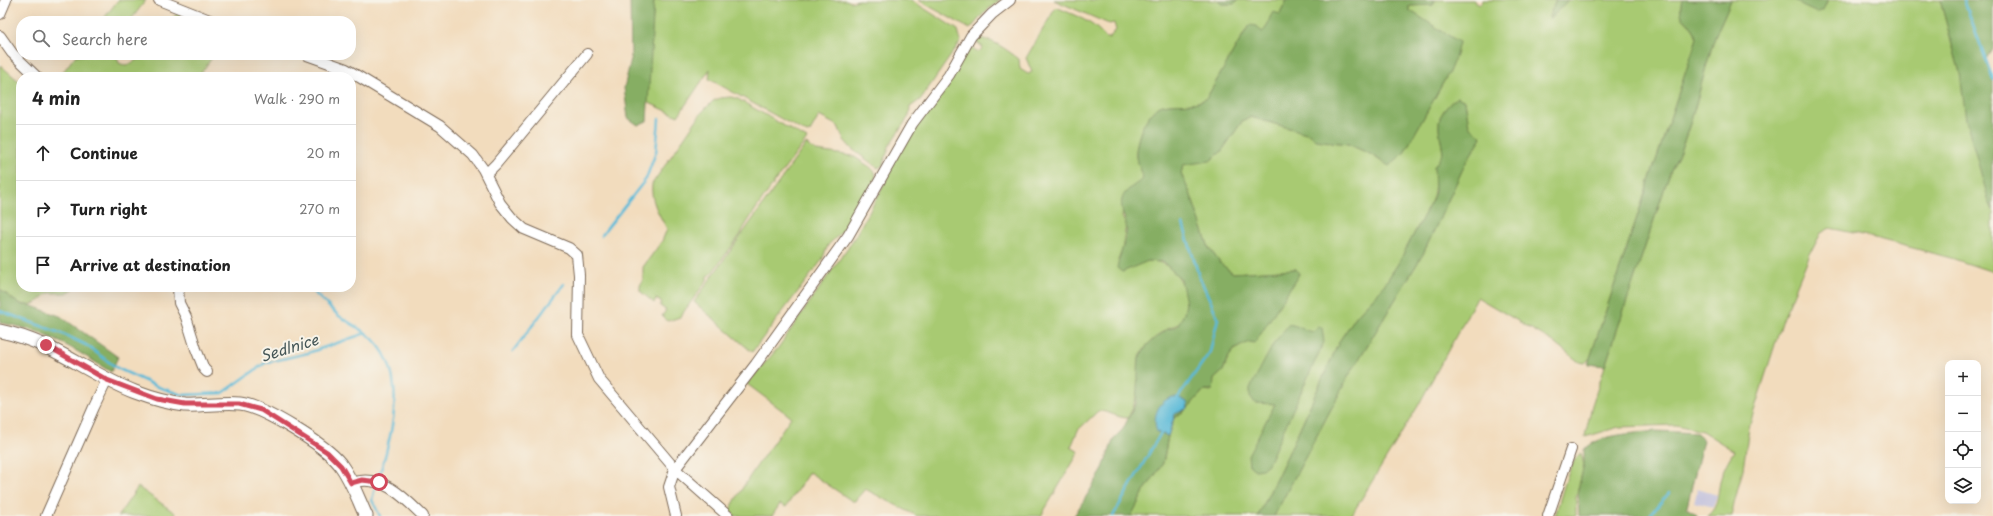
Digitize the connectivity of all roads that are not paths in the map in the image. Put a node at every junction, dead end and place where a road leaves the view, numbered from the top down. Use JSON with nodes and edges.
{"nodes":[{"id":1,"x":6,"y":0,"type":"edge"},
{"id":2,"x":159,"y":0,"type":"edge"},
{"id":3,"x":1010,"y":0,"type":"edge"},
{"id":4,"x":0,"y":14,"type":"edge"},
{"id":5,"x":199,"y":16,"type":"edge"},
{"id":6,"x":0,"y":36,"type":"edge"},
{"id":7,"x":587,"y":54,"type":"dead end"},
{"id":8,"x":16,"y":57,"type":"edge"},
{"id":9,"x":19,"y":60,"type":"edge"},
{"id":10,"x":321,"y":60,"type":"edge"},
{"id":11,"x":32,"y":72,"type":"edge"},
{"id":12,"x":351,"y":72,"type":"edge"},
{"id":13,"x":356,"y":75,"type":"edge"},
{"id":14,"x":486,"y":174,"type":"junction"},
{"id":15,"x":178,"y":292,"type":"edge"},
{"id":16,"x":1,"y":332,"type":"edge"},
{"id":17,"x":207,"y":372,"type":"dead end"},
{"id":18,"x":107,"y":380,"type":"junction"},
{"id":19,"x":1571,"y":449,"type":"dead end"},
{"id":20,"x":675,"y":469,"type":"junction"},
{"id":21,"x":351,"y":483,"type":"junction"},
{"id":22,"x":46,"y":516,"type":"edge"},
{"id":23,"x":366,"y":516,"type":"edge"},
{"id":24,"x":423,"y":516,"type":"edge"},
{"id":25,"x":676,"y":516,"type":"edge"},
{"id":26,"x":728,"y":516,"type":"edge"},
{"id":27,"x":1548,"y":516,"type":"edge"}],
"edges":[{"from":1,"to":4,"type":"street"},
{"from":2,"to":5,"type":"street"},
{"from":3,"to":20,"type":"street"},
{"from":6,"to":8,"type":"street"},
{"from":7,"to":14,"type":"street"},
{"from":9,"to":11,"type":"street"},
{"from":10,"to":12,"type":"street"},
{"from":13,"to":14,"type":"street"},
{"from":14,"to":20,"type":"street"},
{"from":15,"to":17,"type":"street"},
{"from":16,"to":18,"type":"main road"},
{"from":18,"to":21,"type":"main road"},
{"from":18,"to":22,"type":"street"},
{"from":19,"to":27,"type":"street"},
{"from":20,"to":25,"type":"street"},
{"from":20,"to":26,"type":"street"},
{"from":21,"to":23,"type":"main road"},
{"from":21,"to":24,"type":"street"}]}
